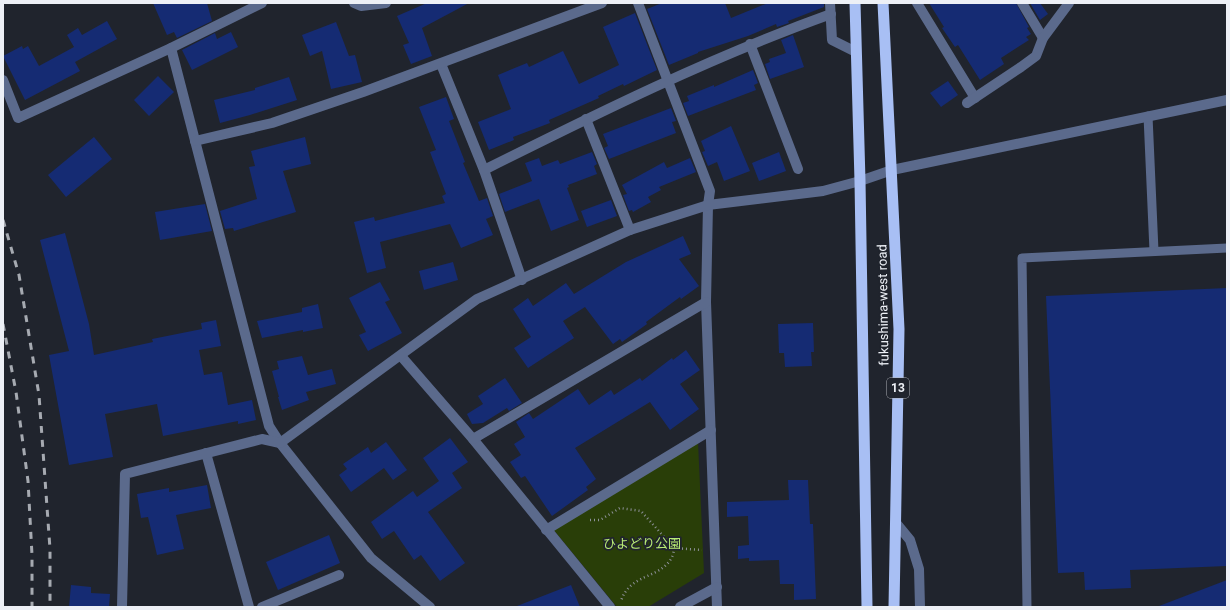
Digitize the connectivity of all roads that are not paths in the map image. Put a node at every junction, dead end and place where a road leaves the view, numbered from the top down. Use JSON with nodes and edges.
{"nodes":[{"id":1,"x":262,"y":3,"type":"edge"},
{"id":2,"x":354,"y":3,"type":"edge"},
{"id":3,"x":386,"y":3,"type":"edge"},
{"id":4,"x":602,"y":3,"type":"edge"},
{"id":5,"x":638,"y":3,"type":"edge"},
{"id":6,"x":830,"y":3,"type":"edge"},
{"id":7,"x":855,"y":3,"type":"edge"},
{"id":8,"x":883,"y":3,"type":"edge"},
{"id":9,"x":917,"y":3,"type":"edge"},
{"id":10,"x":1022,"y":3,"type":"edge"},
{"id":11,"x":1070,"y":3,"type":"edge"},
{"id":12,"x":831,"y":14,"type":"junction"},
{"id":13,"x":1043,"y":38,"type":"junction"},
{"id":14,"x":750,"y":44,"type":"junction"},
{"id":15,"x":171,"y":48,"type":"junction"},
{"id":16,"x":856,"y":52,"type":"junction"},
{"id":17,"x":441,"y":64,"type":"junction"},
{"id":18,"x":3,"y":80,"type":"edge"},
{"id":19,"x":668,"y":80,"type":"junction"},
{"id":20,"x":1227,"y":100,"type":"edge"},
{"id":21,"x":1148,"y":116,"type":"junction"},
{"id":22,"x":586,"y":119,"type":"junction"},
{"id":23,"x":195,"y":142,"type":"junction"},
{"id":24,"x":798,"y":169,"type":"dead end"},
{"id":25,"x":484,"y":170,"type":"junction"},
{"id":26,"x":892,"y":170,"type":"junction"},
{"id":27,"x":860,"y":181,"type":"junction"},
{"id":28,"x":708,"y":206,"type":"junction"},
{"id":29,"x":630,"y":230,"type":"junction"},
{"id":30,"x":1227,"y":248,"type":"edge"},
{"id":31,"x":1154,"y":251,"type":"junction"},
{"id":32,"x":522,"y":280,"type":"junction"},
{"id":33,"x":706,"y":302,"type":"junction"},
{"id":34,"x":401,"y":356,"type":"junction"},
{"id":35,"x":711,"y":430,"type":"junction"},
{"id":36,"x":473,"y":439,"type":"junction"},
{"id":37,"x":280,"y":443,"type":"junction"},
{"id":38,"x":206,"y":453,"type":"junction"},
{"id":39,"x":896,"y":523,"type":"junction"},
{"id":40,"x":546,"y":530,"type":"junction"},
{"id":41,"x":339,"y":575,"type":"dead end"},
{"id":42,"x":717,"y":587,"type":"junction"},
{"id":43,"x":122,"y":607,"type":"edge"},
{"id":44,"x":249,"y":607,"type":"edge"},
{"id":45,"x":262,"y":607,"type":"edge"},
{"id":46,"x":430,"y":607,"type":"edge"},
{"id":47,"x":610,"y":607,"type":"edge"},
{"id":48,"x":680,"y":607,"type":"edge"},
{"id":49,"x":717,"y":607,"type":"edge"},
{"id":50,"x":867,"y":607,"type":"edge"},
{"id":51,"x":894,"y":607,"type":"edge"},
{"id":52,"x":920,"y":607,"type":"edge"},
{"id":53,"x":1027,"y":607,"type":"edge"}],
"edges":[{"from":1,"to":15,"type":"street"},
{"from":2,"to":3,"type":"street"},
{"from":4,"to":17,"type":"street"},
{"from":5,"to":19,"type":"street"},
{"from":6,"to":12,"type":"street"},
{"from":7,"to":16,"type":"highway","name":"fukushima-west road"},
{"from":8,"to":26,"type":"highway","name":"fukushima-west road","number":"13"},
{"from":9,"to":13,"type":"street"},
{"from":10,"to":13,"type":"street"},
{"from":11,"to":13,"type":"street"},
{"from":12,"to":14,"type":"street"},
{"from":12,"to":16,"type":"street"},
{"from":14,"to":19,"type":"street"},
{"from":14,"to":24,"type":"street"},
{"from":15,"to":18,"type":"street"},
{"from":15,"to":23,"type":"street"},
{"from":16,"to":27,"type":"highway","name":"fukushima-west road"},
{"from":17,"to":23,"type":"street"},
{"from":17,"to":25,"type":"street"},
{"from":19,"to":22,"type":"street"},
{"from":19,"to":28,"type":"street"},
{"from":20,"to":21,"type":"street"},
{"from":21,"to":26,"type":"street"},
{"from":21,"to":31,"type":"lane"},
{"from":22,"to":25,"type":"street"},
{"from":22,"to":29,"type":"street"},
{"from":23,"to":37,"type":"street"},
{"from":25,"to":32,"type":"street"},
{"from":26,"to":27,"type":"street"},
{"from":26,"to":39,"type":"highway","name":"fukushima-west road","number":"13"},
{"from":27,"to":28,"type":"street"},
{"from":27,"to":50,"type":"highway","name":"fukushima-west road"},
{"from":28,"to":29,"type":"street"},
{"from":28,"to":33,"type":"street"},
{"from":29,"to":32,"type":"street"},
{"from":30,"to":31,"type":"lane"},
{"from":31,"to":53,"type":"lane"},
{"from":32,"to":34,"type":"street"},
{"from":33,"to":35,"type":"street"},
{"from":33,"to":36,"type":"street"},
{"from":34,"to":36,"type":"street"},
{"from":34,"to":37,"type":"street"},
{"from":35,"to":40,"type":"street"},
{"from":35,"to":42,"type":"street"},
{"from":36,"to":40,"type":"street"},
{"from":37,"to":38,"type":"street"},
{"from":37,"to":46,"type":"street"},
{"from":38,"to":43,"type":"street"},
{"from":38,"to":44,"type":"street"},
{"from":39,"to":51,"type":"highway","name":"fukushima-west road","number":"13"},
{"from":39,"to":52,"type":"street"},
{"from":40,"to":47,"type":"street"},
{"from":41,"to":45,"type":"street"},
{"from":42,"to":48,"type":"street"},
{"from":42,"to":49,"type":"street"}]}
